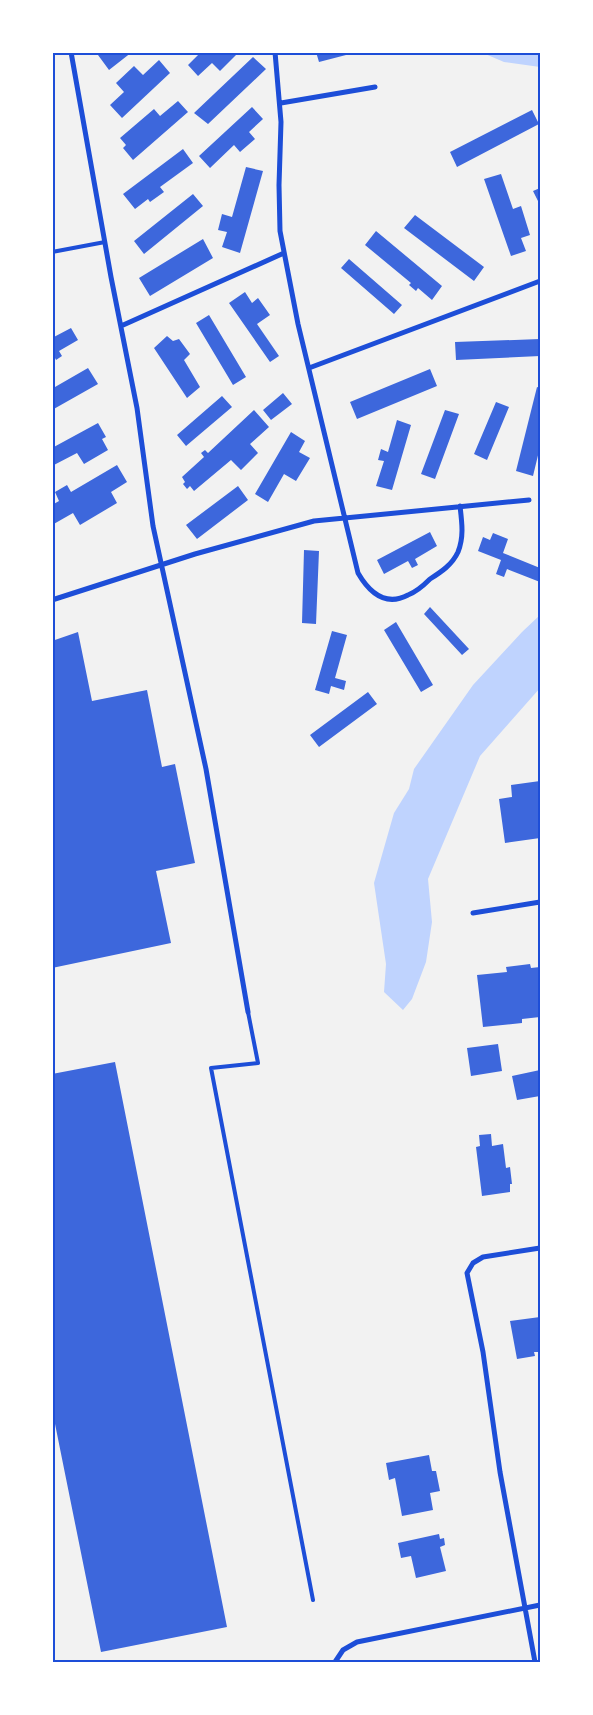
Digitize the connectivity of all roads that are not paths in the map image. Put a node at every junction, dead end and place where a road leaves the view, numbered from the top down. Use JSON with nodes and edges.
{"nodes":[{"id":1,"x":71,"y":52,"type":"edge"},
{"id":2,"x":275,"y":52,"type":"edge"},
{"id":3,"x":374,"y":87,"type":"dead end"},
{"id":4,"x":281,"y":103,"type":"junction"},
{"id":5,"x":105,"y":242,"type":"junction"},
{"id":6,"x":52,"y":252,"type":"edge"},
{"id":7,"x":284,"y":252,"type":"junction"},
{"id":8,"x":540,"y":281,"type":"edge"},
{"id":9,"x":121,"y":326,"type":"junction"},
{"id":10,"x":309,"y":368,"type":"junction"},
{"id":11,"x":529,"y":500,"type":"dead end"},
{"id":12,"x":460,"y":506,"type":"junction"},
{"id":13,"x":345,"y":517,"type":"junction"},
{"id":14,"x":161,"y":565,"type":"junction"},
{"id":15,"x":52,"y":600,"type":"edge"},
{"id":16,"x":540,"y":902,"type":"edge"},
{"id":17,"x":473,"y":913,"type":"dead end"},
{"id":18,"x":248,"y":1012,"type":"joint"},
{"id":19,"x":540,"y":1248,"type":"edge"},
{"id":20,"x":313,"y":1600,"type":"dead end"},
{"id":21,"x":540,"y":1605,"type":"edge"},
{"id":22,"x":525,"y":1608,"type":"junction"},
{"id":23,"x":335,"y":1662,"type":"edge"},
{"id":24,"x":536,"y":1662,"type":"edge"}],
"edges":[{"from":1,"to":5,"type":"street"},
{"from":2,"to":4,"type":"street"},
{"from":3,"to":4,"type":"street"},
{"from":4,"to":7,"type":"street"},
{"from":5,"to":6,"type":"lane"},
{"from":5,"to":9,"type":"street"},
{"from":7,"to":9,"type":"street"},
{"from":7,"to":10,"type":"street"},
{"from":8,"to":10,"type":"street"},
{"from":9,"to":14,"type":"street"},
{"from":10,"to":13,"type":"street"},
{"from":11,"to":12,"type":"street"},
{"from":12,"to":13,"type":"street"},
{"from":12,"to":13,"type":"street"},
{"from":13,"to":14,"type":"street"},
{"from":14,"to":15,"type":"street"},
{"from":14,"to":18,"type":"street"},
{"from":16,"to":17,"type":"street"},
{"from":18,"to":20,"type":"lane"},
{"from":19,"to":22,"type":"street"},
{"from":21,"to":22,"type":"street"},
{"from":22,"to":23,"type":"street"},
{"from":22,"to":24,"type":"street"}]}
